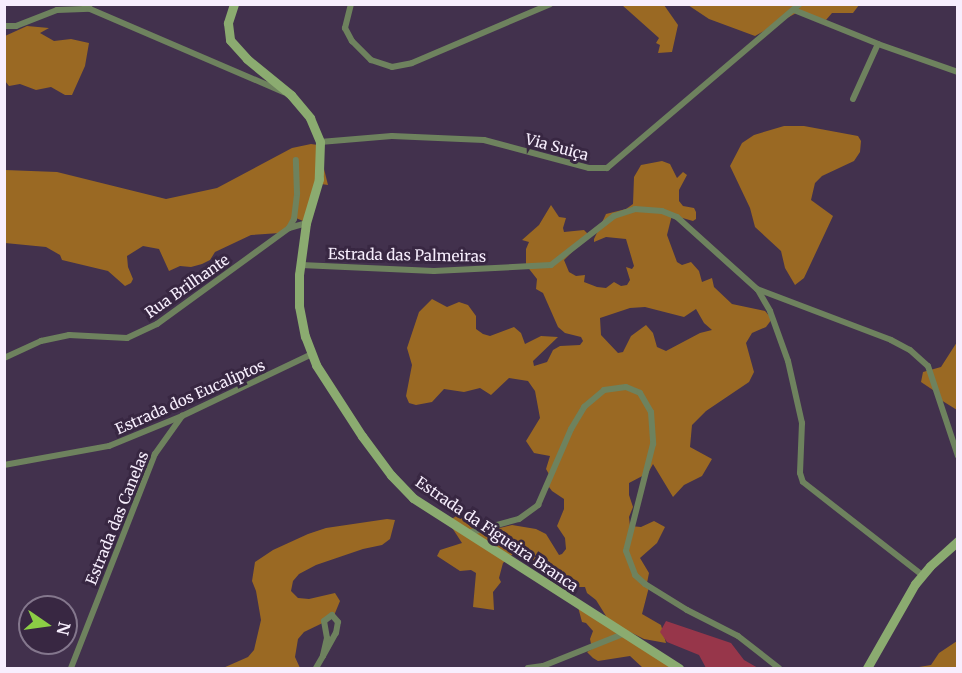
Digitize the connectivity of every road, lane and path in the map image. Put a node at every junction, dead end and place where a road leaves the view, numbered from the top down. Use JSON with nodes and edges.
{"nodes":[{"id":1,"x":234,"y":4,"type":"edge"},
{"id":2,"x":351,"y":4,"type":"edge"},
{"id":3,"x":550,"y":4,"type":"edge"},
{"id":4,"x":800,"y":4,"type":"edge"},
{"id":5,"x":794,"y":10,"type":"junction"},
{"id":6,"x":4,"y":26,"type":"edge"},
{"id":7,"x":878,"y":44,"type":"junction"},
{"id":8,"x":957,"y":72,"type":"edge"},
{"id":9,"x":291,"y":95,"type":"junction"},
{"id":10,"x":853,"y":99,"type":"dead end"},
{"id":11,"x":320,"y":142,"type":"junction"},
{"id":12,"x":296,"y":160,"type":"dead end"},
{"id":13,"x":306,"y":223,"type":"junction"},
{"id":14,"x":289,"y":228,"type":"junction"},
{"id":15,"x":301,"y":265,"type":"junction"},
{"id":16,"x":758,"y":289,"type":"junction"},
{"id":17,"x":312,"y":354,"type":"junction"},
{"id":18,"x":4,"y":358,"type":"edge"},
{"id":19,"x":182,"y":416,"type":"junction"},
{"id":20,"x":957,"y":456,"type":"edge"},
{"id":21,"x":4,"y":465,"type":"edge"},
{"id":22,"x":467,"y":533,"type":"junction"},
{"id":23,"x":957,"y":541,"type":"edge"},
{"id":24,"x":922,"y":575,"type":"junction"},
{"id":25,"x":623,"y":634,"type":"junction"},
{"id":26,"x":323,"y":656,"type":"junction"},
{"id":27,"x":317,"y":668,"type":"edge"},
{"id":28,"x":71,"y":669,"type":"edge"},
{"id":29,"x":528,"y":669,"type":"edge"},
{"id":30,"x":679,"y":669,"type":"edge"},
{"id":31,"x":779,"y":669,"type":"edge"},
{"id":32,"x":867,"y":669,"type":"edge"}],
"edges":[{"from":1,"to":9,"type":"main road","name":"Estrada da Figueira Branca"},
{"from":2,"to":3,"type":"street"},
{"from":4,"to":5,"type":"street","name":"Via Suiça"},
{"from":5,"to":7,"type":"street"},
{"from":5,"to":11,"type":"street","name":"Via Suiça"},
{"from":6,"to":9,"type":"street"},
{"from":7,"to":8,"type":"street"},
{"from":7,"to":10,"type":"street"},
{"from":9,"to":11,"type":"main road","name":"Estrada da Figueira Branca"},
{"from":11,"to":13,"type":"main road","name":"Estrada da Figueira Branca"},
{"from":12,"to":14,"type":"street"},
{"from":13,"to":14,"type":"street","name":"Rua Brilhante"},
{"from":13,"to":15,"type":"main road","name":"Estrada da Figueira Branca"},
{"from":14,"to":18,"type":"street","name":"Rua Brilhante"},
{"from":15,"to":16,"type":"street","name":"Estrada das Palmeiras"},
{"from":15,"to":17,"type":"main road","name":"Estrada da Figueira Branca"},
{"from":16,"to":20,"type":"street","name":"Estrada das Palmeiras"},
{"from":16,"to":24,"type":"street"},
{"from":17,"to":19,"type":"street","name":"Estrada dos Eucaliptos"},
{"from":17,"to":22,"type":"main road","name":"Estrada da Figueira Branca"},
{"from":19,"to":21,"type":"street","name":"Estrada dos Eucaliptos"},
{"from":19,"to":28,"type":"street","name":"Estrada das Canelas"},
{"from":22,"to":25,"type":"main road","name":"Estrada da Figueira Branca"},
{"from":22,"to":31,"type":"street"},
{"from":23,"to":24,"type":"main road"},
{"from":24,"to":32,"type":"main road"},
{"from":25,"to":29,"type":"street"},
{"from":25,"to":30,"type":"main road","name":"Estrada da Figueira Branca"},
{"from":26,"to":26,"type":"street"},
{"from":26,"to":27,"type":"street"}]}
